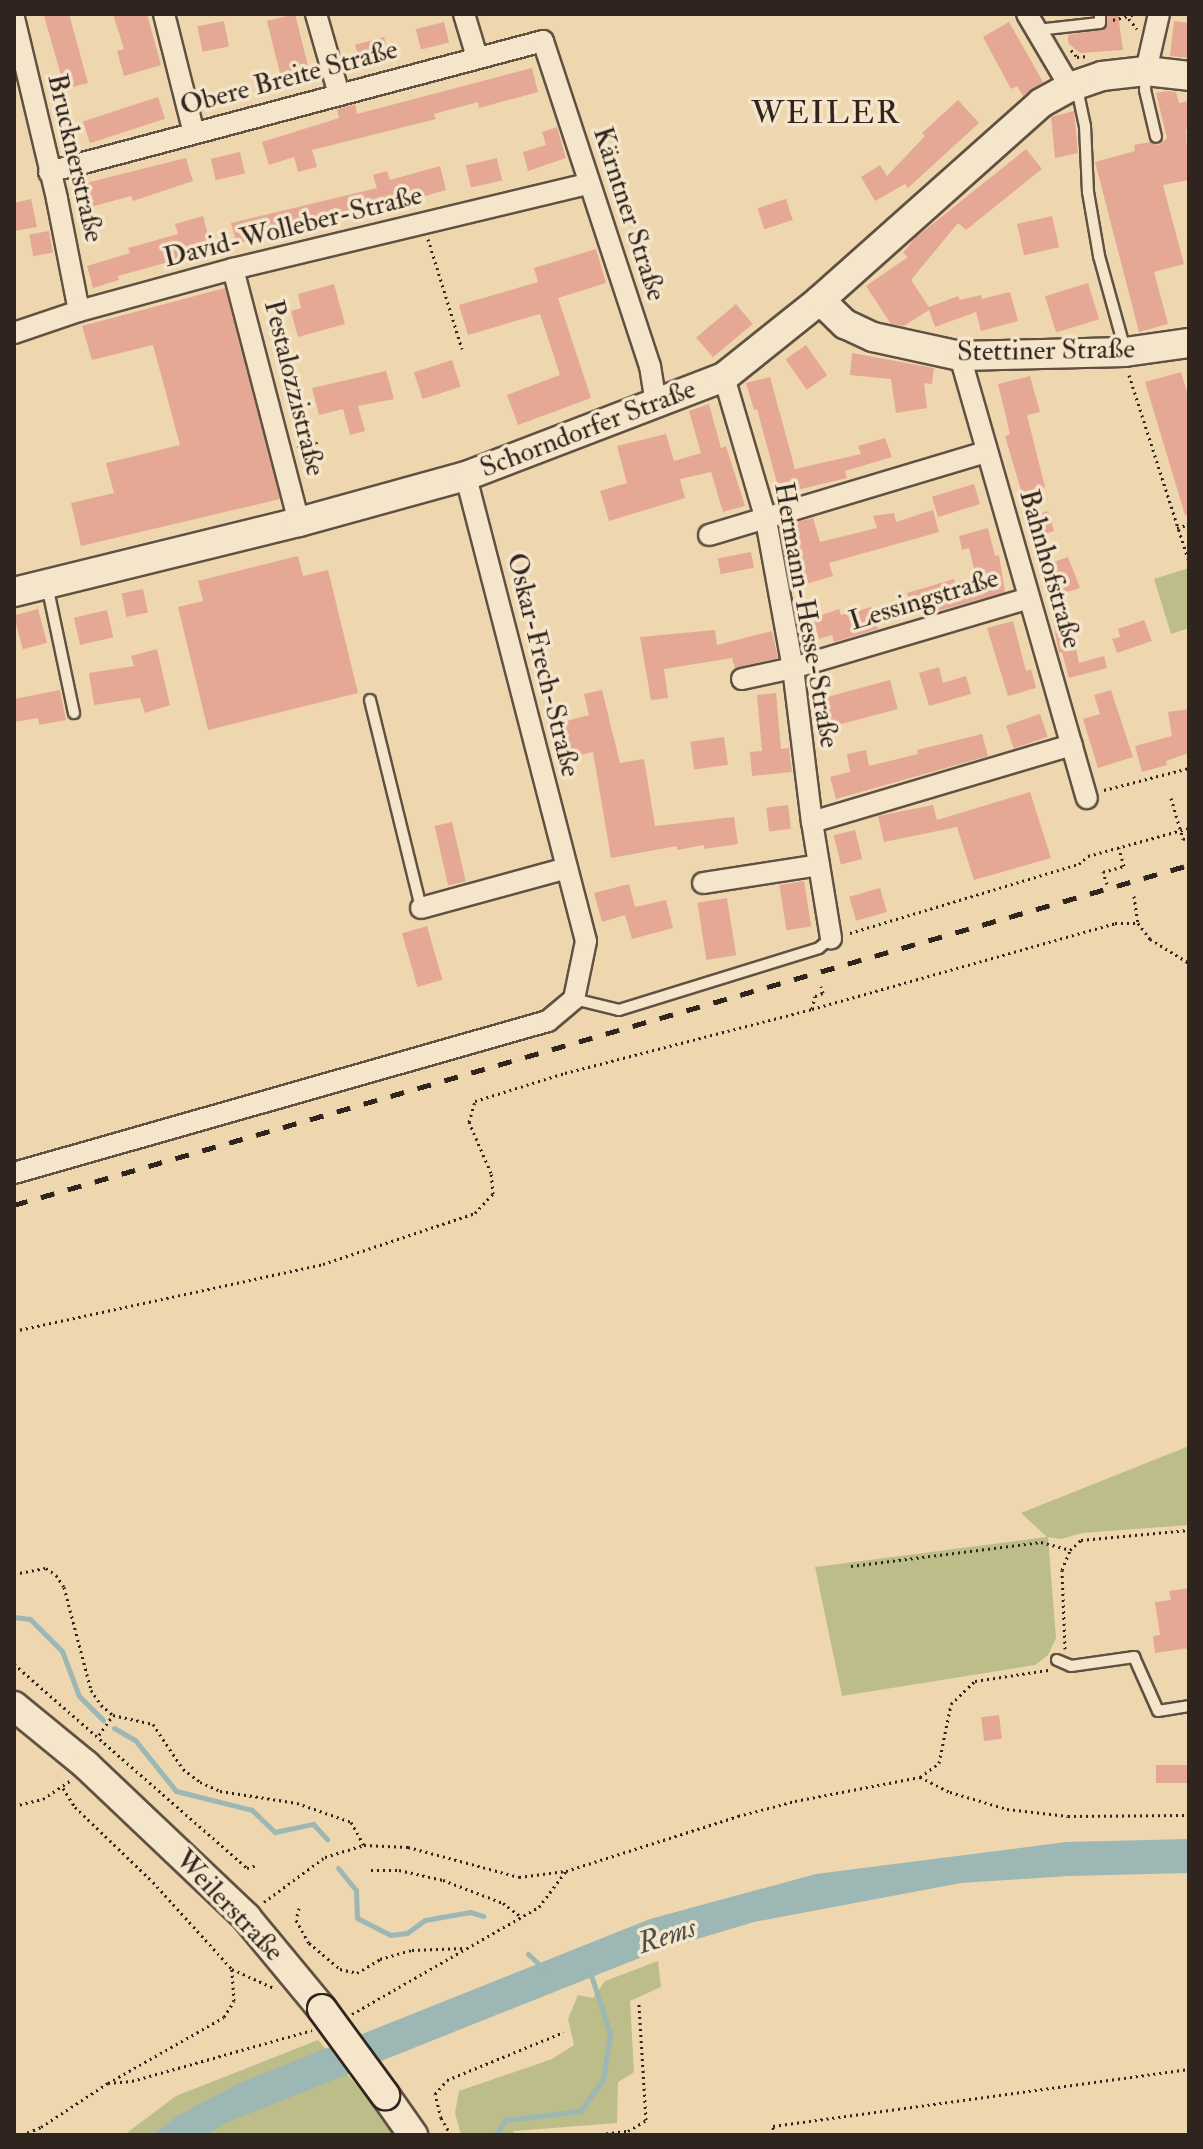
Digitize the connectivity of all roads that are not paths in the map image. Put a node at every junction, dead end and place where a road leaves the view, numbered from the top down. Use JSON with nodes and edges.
{"nodes":[{"id":1,"x":164,"y":14,"type":"edge"},
{"id":2,"x":316,"y":14,"type":"edge"},
{"id":3,"x":464,"y":14,"type":"edge"},
{"id":4,"x":1159,"y":14,"type":"edge"},
{"id":5,"x":14,"y":18,"type":"edge"},
{"id":6,"x":1100,"y":18,"type":"edge"},
{"id":7,"x":1032,"y":22,"type":"edge"},
{"id":8,"x":543,"y":41,"type":"joint"},
{"id":9,"x":477,"y":57,"type":"junction"},
{"id":10,"x":1146,"y":71,"type":"junction"},
{"id":11,"x":1189,"y":76,"type":"edge"},
{"id":12,"x":21,"y":79,"type":"edge"},
{"id":13,"x":1070,"y":87,"type":"junction"},
{"id":14,"x":339,"y":94,"type":"junction"},
{"id":15,"x":194,"y":133,"type":"junction"},
{"id":16,"x":1156,"y":137,"type":"dead end"},
{"id":17,"x":49,"y":172,"type":"junction"},
{"id":18,"x":588,"y":184,"type":"junction"},
{"id":19,"x":233,"y":269,"type":"junction"},
{"id":20,"x":820,"y":300,"type":"junction"},
{"id":21,"x":79,"y":311,"type":"junction"},
{"id":22,"x":14,"y":333,"type":"edge"},
{"id":23,"x":1189,"y":343,"type":"edge"},
{"id":24,"x":1130,"y":352,"type":"junction"},
{"id":25,"x":960,"y":356,"type":"junction"},
{"id":26,"x":724,"y":377,"type":"junction"},
{"id":27,"x":656,"y":405,"type":"junction"},
{"id":28,"x":986,"y":452,"type":"junction"},
{"id":29,"x":466,"y":476,"type":"junction"},
{"id":30,"x":766,"y":520,"type":"junction"},
{"id":31,"x":299,"y":522,"type":"junction"},
{"id":32,"x":709,"y":535,"type":"dead end"},
{"id":33,"x":47,"y":583,"type":"junction"},
{"id":34,"x":14,"y":592,"type":"edge"},
{"id":35,"x":1029,"y":598,"type":"junction"},
{"id":36,"x":793,"y":668,"type":"junction"},
{"id":37,"x":742,"y":679,"type":"dead end"},
{"id":38,"x":370,"y":700,"type":"dead end"},
{"id":39,"x":74,"y":713,"type":"dead end"},
{"id":40,"x":1072,"y":745,"type":"junction"},
{"id":41,"x":1086,"y":796,"type":"road end"},
{"id":42,"x":812,"y":822,"type":"junction"},
{"id":43,"x":819,"y":865,"type":"junction"},
{"id":44,"x":567,"y":868,"type":"junction"},
{"id":45,"x":703,"y":883,"type":"dead end"},
{"id":46,"x":421,"y":908,"type":"joint"},
{"id":47,"x":831,"y":938,"type":"joint"},
{"id":48,"x":574,"y":999,"type":"junction"},
{"id":49,"x":14,"y":1173,"type":"edge"},
{"id":50,"x":1057,"y":1660,"type":"road end"},
{"id":51,"x":14,"y":1706,"type":"edge"},
{"id":52,"x":1189,"y":1706,"type":"edge"},
{"id":53,"x":413,"y":2135,"type":"edge"}],
"edges":[{"from":1,"to":15,"type":"street"},
{"from":2,"to":14,"type":"street"},
{"from":3,"to":9,"type":"street"},
{"from":4,"to":10,"type":"street"},
{"from":5,"to":12,"type":"street","name":"Brucknerstraße"},
{"from":6,"to":7,"type":"lane"},
{"from":7,"to":13,"type":"street"},
{"from":8,"to":9,"type":"street","name":"Obere Breite Straße"},
{"from":8,"to":18,"type":"street","name":"Kärntner Straße"},
{"from":9,"to":14,"type":"street","name":"Obere Breite Straße"},
{"from":10,"to":11,"type":"street","name":"Schorndorfer Straße"},
{"from":10,"to":13,"type":"street","name":"Schorndorfer Straße"},
{"from":10,"to":16,"type":"lane"},
{"from":12,"to":17,"type":"street","name":"Brucknerstraße"},
{"from":13,"to":20,"type":"street","name":"Schorndorfer Straße"},
{"from":13,"to":24,"type":"lane"},
{"from":14,"to":15,"type":"street","name":"Obere Breite Straße"},
{"from":15,"to":17,"type":"street","name":"Obere Breite Straße"},
{"from":17,"to":21,"type":"street","name":"Brucknerstraße"},
{"from":18,"to":19,"type":"street","name":"David-Wolleber-Straße"},
{"from":18,"to":27,"type":"street","name":"Kärntner Straße"},
{"from":19,"to":21,"type":"street","name":"David-Wolleber-Straße"},
{"from":19,"to":31,"type":"street","name":"Pestalozzistraße"},
{"from":20,"to":25,"type":"street","name":"Stettiner Straße"},
{"from":20,"to":26,"type":"street","name":"Schorndorfer Straße"},
{"from":21,"to":22,"type":"street","name":"David-Wolleber-Straße"},
{"from":23,"to":24,"type":"street","name":"Stettiner Straße"},
{"from":24,"to":25,"type":"street","name":"Stettiner Straße"},
{"from":25,"to":28,"type":"street","name":"Bahnhofstraße"},
{"from":26,"to":27,"type":"street","name":"Schorndorfer Straße"},
{"from":26,"to":30,"type":"street","name":"Hermann-Hesse-Straße"},
{"from":27,"to":29,"type":"street","name":"Schorndorfer Straße"},
{"from":28,"to":30,"type":"street"},
{"from":28,"to":35,"type":"street","name":"Bahnhofstraße"},
{"from":29,"to":31,"type":"street","name":"Schorndorfer Straße"},
{"from":29,"to":44,"type":"street","name":"Oskar-Frech-Straße"},
{"from":30,"to":32,"type":"street"},
{"from":30,"to":36,"type":"street","name":"Hermann-Hesse-Straße"},
{"from":31,"to":33,"type":"street","name":"Schorndorfer Straße"},
{"from":33,"to":34,"type":"street","name":"Schorndorfer Straße"},
{"from":33,"to":39,"type":"lane"},
{"from":35,"to":36,"type":"street","name":"Lessingstraße"},
{"from":35,"to":40,"type":"street","name":"Bahnhofstraße"},
{"from":36,"to":37,"type":"street","name":"Lessingstraße"},
{"from":36,"to":42,"type":"street","name":"Hermann-Hesse-Straße"},
{"from":38,"to":46,"type":"lane"},
{"from":40,"to":41,"type":"street","name":"Bahnhofstraße"},
{"from":40,"to":42,"type":"street"},
{"from":42,"to":43,"type":"street","name":"Hermann-Hesse-Straße"},
{"from":43,"to":45,"type":"street"},
{"from":43,"to":47,"type":"street","name":"Hermann-Hesse-Straße"},
{"from":44,"to":46,"type":"street"},
{"from":44,"to":48,"type":"street","name":"Oskar-Frech-Straße"},
{"from":47,"to":48,"type":"lane"},
{"from":48,"to":49,"type":"street"},
{"from":50,"to":52,"type":"lane"},
{"from":51,"to":53,"type":"street","name":"Weilerstraße","bridge":true}]}
